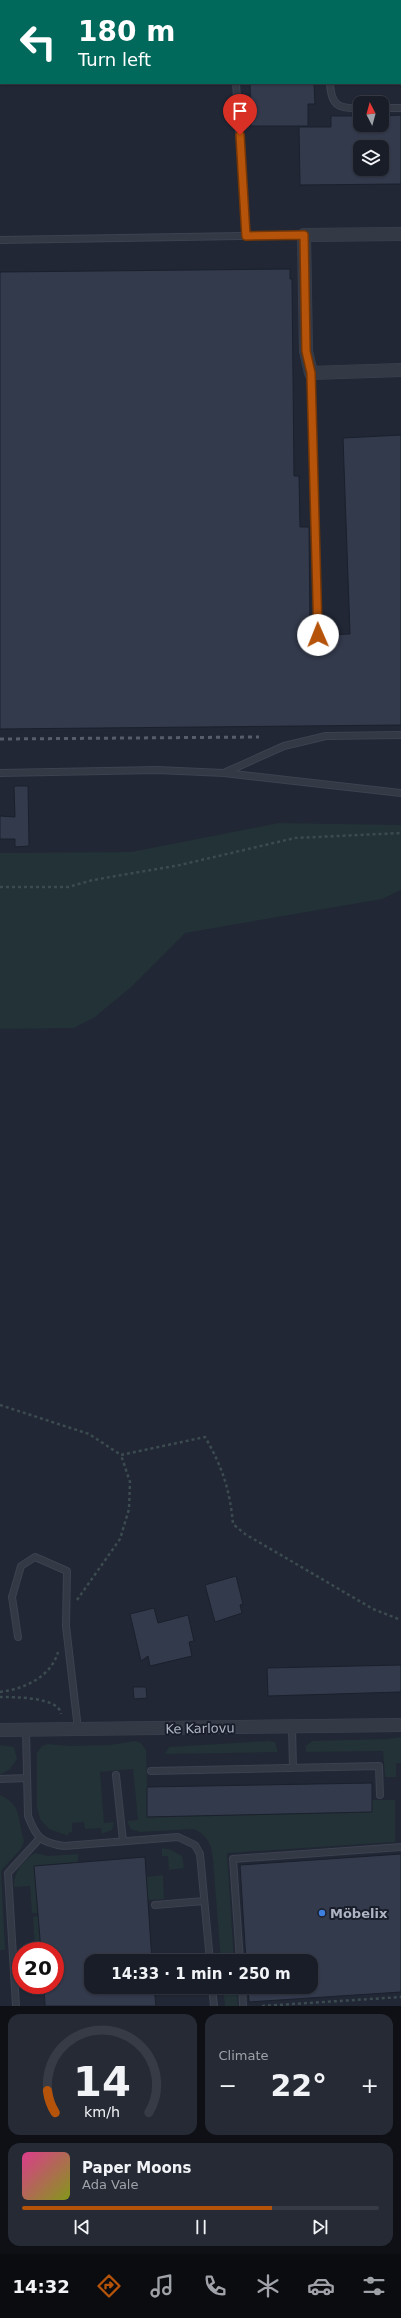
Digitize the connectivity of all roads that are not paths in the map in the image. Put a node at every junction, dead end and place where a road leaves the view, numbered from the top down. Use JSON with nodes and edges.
{"nodes":[{"id":1,"x":236,"y":84,"type":"edge"},
{"id":2,"x":330,"y":84,"type":"edge"},
{"id":3,"x":389,"y":108,"type":"edge"},
{"id":4,"x":401,"y":108,"type":"edge"},
{"id":5,"x":353,"y":109,"type":"edge"},
{"id":6,"x":401,"y":234,"type":"edge"},
{"id":7,"x":304,"y":235,"type":"junction"},
{"id":8,"x":246,"y":236,"type":"junction"},
{"id":9,"x":0,"y":240,"type":"edge"},
{"id":10,"x":401,"y":370,"type":"edge"},
{"id":11,"x":311,"y":373,"type":"junction"},
{"id":12,"x":318,"y":635,"type":"dead end"},
{"id":13,"x":401,"y":735,"type":"edge"},
{"id":14,"x":0,"y":773,"type":"edge"},
{"id":15,"x":224,"y":773,"type":"junction"},
{"id":16,"x":401,"y":793,"type":"edge"},
{"id":17,"x":18,"y":1637,"type":"dead end"},
{"id":18,"x":401,"y":1725,"type":"edge"},
{"id":19,"x":292,"y":1727,"type":"junction"},
{"id":20,"x":78,"y":1729,"type":"junction"},
{"id":21,"x":0,"y":1730,"type":"edge"},
{"id":22,"x":26,"y":1730,"type":"junction"},
{"id":23,"x":293,"y":1768,"type":"junction"},
{"id":24,"x":151,"y":1771,"type":"dead end"},
{"id":25,"x":116,"y":1775,"type":"dead end"},
{"id":26,"x":27,"y":1778,"type":"junction"},
{"id":27,"x":0,"y":1779,"type":"edge"},
{"id":28,"x":380,"y":1795,"type":"dead end"},
{"id":29,"x":40,"y":1838,"type":"junction"},
{"id":30,"x":123,"y":1841,"type":"junction"},
{"id":31,"x":401,"y":1847,"type":"edge"},
{"id":32,"x":204,"y":1901,"type":"junction"},
{"id":33,"x":155,"y":1905,"type":"dead end"},
{"id":34,"x":209,"y":1954,"type":"edge"},
{"id":35,"x":240,"y":1954,"type":"edge"},
{"id":36,"x":213,"y":1994,"type":"edge"},
{"id":37,"x":242,"y":1994,"type":"edge"},
{"id":38,"x":16,"y":2006,"type":"edge"},
{"id":39,"x":214,"y":2006,"type":"edge"},
{"id":40,"x":243,"y":2006,"type":"edge"}],
"edges":[{"from":1,"to":8,"type":"lane"},
{"from":2,"to":5,"type":"lane"},
{"from":3,"to":4,"type":"lane"},
{"from":6,"to":7,"type":"street"},
{"from":7,"to":8,"type":"lane"},
{"from":7,"to":11,"type":"street"},
{"from":8,"to":9,"type":"lane"},
{"from":10,"to":11,"type":"street"},
{"from":11,"to":12,"type":"lane"},
{"from":13,"to":15,"type":"lane"},
{"from":14,"to":15,"type":"lane"},
{"from":15,"to":16,"type":"lane"},
{"from":17,"to":20,"type":"lane"},
{"from":18,"to":19,"type":"street","name":"Ke Karlovu"},
{"from":19,"to":20,"type":"street","name":"Ke Karlovu"},
{"from":19,"to":23,"type":"lane"},
{"from":20,"to":22,"type":"street","name":"Ke Karlovu"},
{"from":21,"to":22,"type":"street","name":"Ke Karlovu"},
{"from":22,"to":26,"type":"lane"},
{"from":23,"to":24,"type":"lane"},
{"from":23,"to":28,"type":"lane"},
{"from":25,"to":30,"type":"lane"},
{"from":26,"to":27,"type":"lane"},
{"from":26,"to":29,"type":"lane"},
{"from":29,"to":30,"type":"lane"},
{"from":29,"to":38,"type":"lane"},
{"from":30,"to":32,"type":"lane"},
{"from":31,"to":35,"type":"lane"},
{"from":32,"to":33,"type":"lane"},
{"from":32,"to":34,"type":"lane"},
{"from":36,"to":39,"type":"lane"},
{"from":37,"to":40,"type":"lane"}]}
